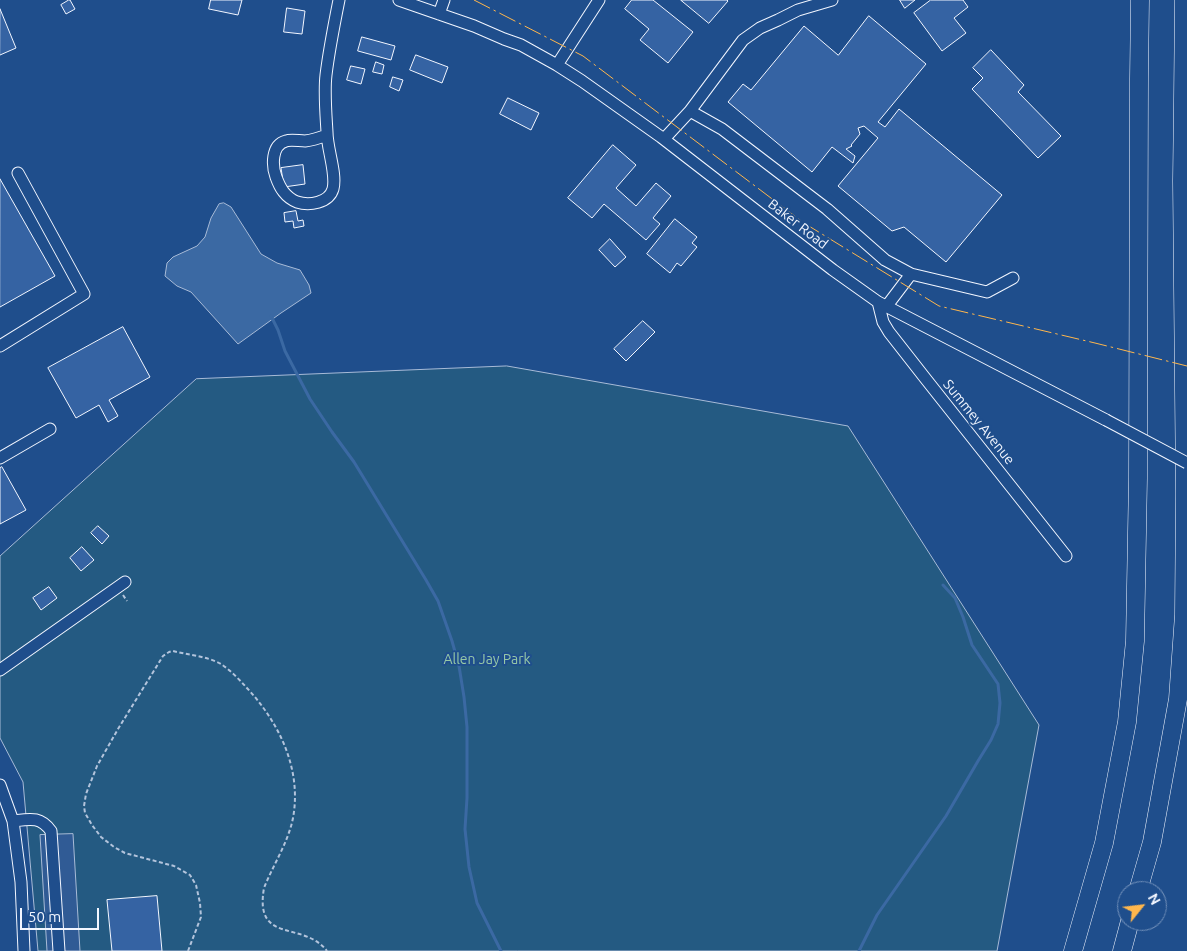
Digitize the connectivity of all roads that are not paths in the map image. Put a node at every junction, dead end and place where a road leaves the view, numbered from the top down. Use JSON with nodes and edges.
{"nodes":[{"id":1,"x":339,"y":0,"type":"edge"},
{"id":2,"x":398,"y":0,"type":"edge"},
{"id":3,"x":444,"y":0,"type":"edge"},
{"id":4,"x":599,"y":0,"type":"edge"},
{"id":5,"x":832,"y":0,"type":"edge"},
{"id":6,"x":1140,"y":0,"type":"edge"},
{"id":7,"x":1184,"y":0,"type":"edge"},
{"id":8,"x":439,"y":14,"type":"junction"},
{"id":9,"x":557,"y":66,"type":"junction"},
{"id":10,"x":690,"y":112,"type":"junction"},
{"id":11,"x":327,"y":135,"type":"junction"},
{"id":12,"x":664,"y":139,"type":"junction"},
{"id":13,"x":18,"y":173,"type":"dead end"},
{"id":14,"x":911,"y":274,"type":"junction"},
{"id":15,"x":1013,"y":278,"type":"dead end"},
{"id":16,"x":882,"y":304,"type":"junction"},
{"id":17,"x":0,"y":346,"type":"edge"},
{"id":18,"x":50,"y":429,"type":"dead end"},
{"id":19,"x":0,"y":458,"type":"edge"},
{"id":20,"x":1187,"y":463,"type":"edge"},
{"id":21,"x":1066,"y":556,"type":"dead end"},
{"id":22,"x":125,"y":582,"type":"dead end"},
{"id":23,"x":0,"y":670,"type":"edge"},
{"id":24,"x":0,"y":785,"type":"edge"},
{"id":25,"x":13,"y":821,"type":"junction"},
{"id":26,"x":1141,"y":881,"type":"edge"},
{"id":27,"x":1127,"y":931,"type":"edge"},
{"id":28,"x":24,"y":951,"type":"edge"},
{"id":29,"x":59,"y":951,"type":"edge"},
{"id":30,"x":1073,"y":951,"type":"edge"},
{"id":31,"x":1122,"y":951,"type":"edge"}],
"edges":[{"from":1,"to":11,"type":"street"},
{"from":2,"to":8,"type":"street","name":"Baker Road"},
{"from":3,"to":8,"type":"street"},
{"from":4,"to":9,"type":"street"},
{"from":5,"to":10,"type":"street"},
{"from":6,"to":30,"type":"highway"},
{"from":7,"to":26,"type":"highway"},
{"from":8,"to":9,"type":"street","name":"Baker Road"},
{"from":9,"to":12,"type":"street","name":"Baker Road"},
{"from":10,"to":12,"type":"street"},
{"from":10,"to":14,"type":"street"},
{"from":11,"to":11,"type":"street"},
{"from":12,"to":16,"type":"street","name":"Baker Road"},
{"from":13,"to":17,"type":"street"},
{"from":14,"to":15,"type":"street"},
{"from":14,"to":16,"type":"street"},
{"from":16,"to":20,"type":"street","name":"Baker Road","bridge":true},
{"from":16,"to":21,"type":"street","name":"Summey Avenue"},
{"from":18,"to":19,"type":"street"},
{"from":22,"to":23,"type":"street"},
{"from":24,"to":25,"type":"street"},
{"from":25,"to":28,"type":"street"},
{"from":25,"to":29,"type":"street"},
{"from":27,"to":31,"type":"highway"}]}
